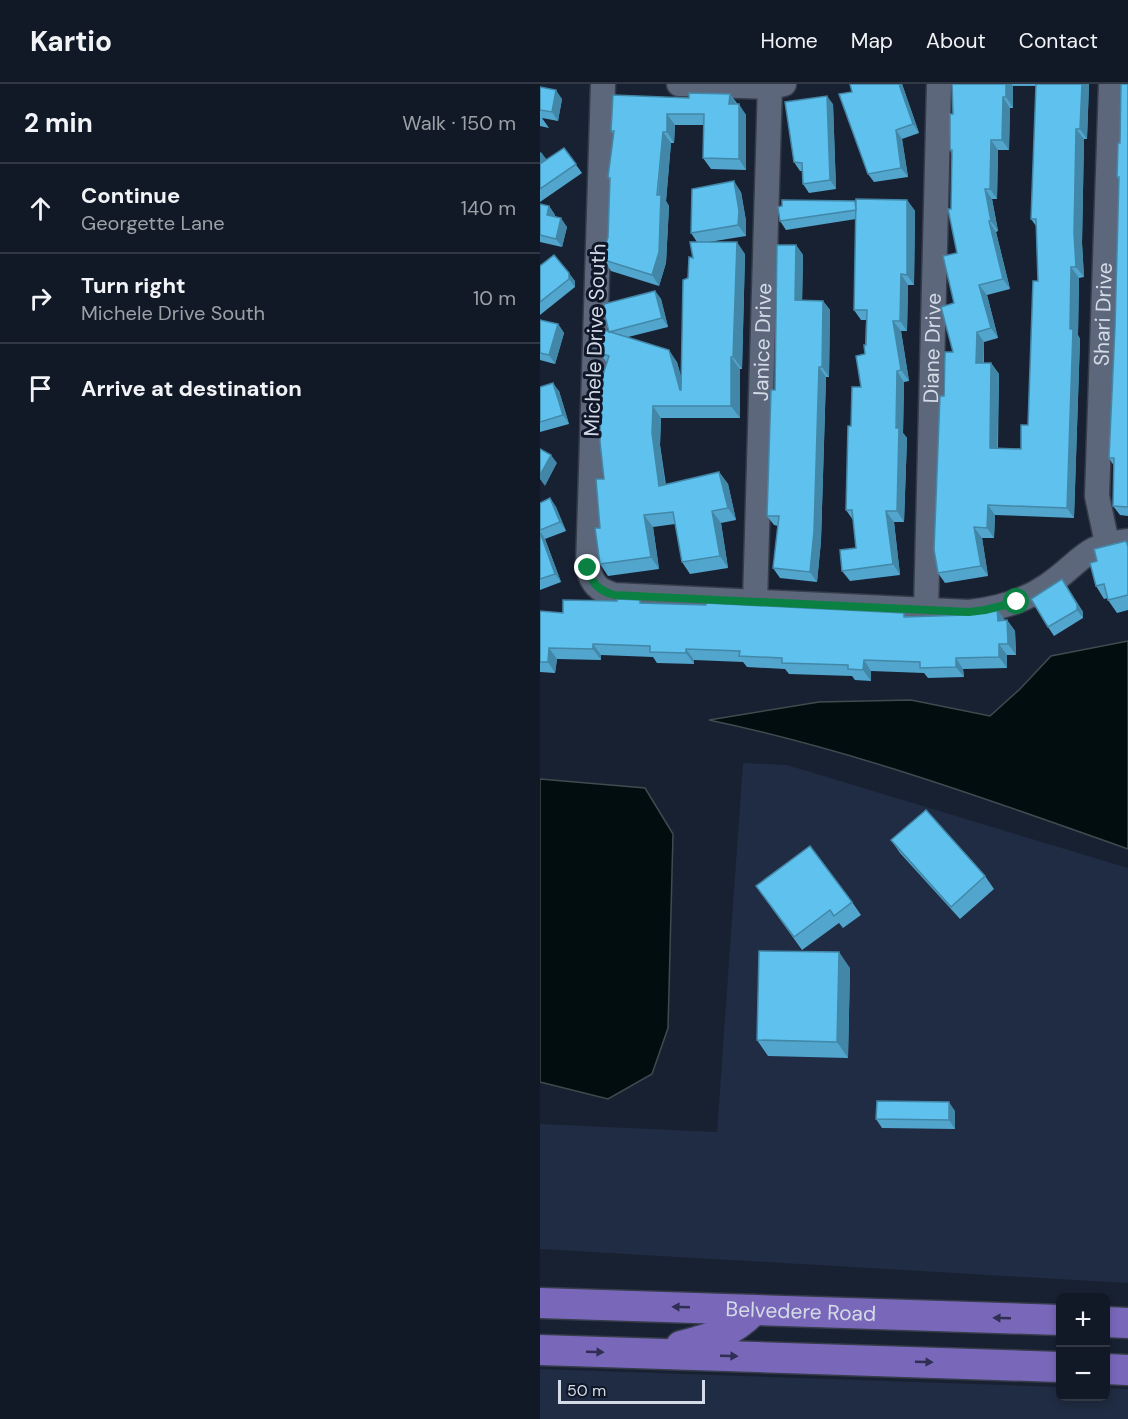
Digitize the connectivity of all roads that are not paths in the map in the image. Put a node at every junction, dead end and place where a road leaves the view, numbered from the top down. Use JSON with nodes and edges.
{"nodes":[{"id":1,"x":603,"y":84,"type":"edge"},
{"id":2,"x":679,"y":84,"type":"edge"},
{"id":3,"x":939,"y":84,"type":"edge"},
{"id":4,"x":1111,"y":84,"type":"edge"},
{"id":5,"x":775,"y":85,"type":"edge"},
{"id":6,"x":1118,"y":542,"type":"edge"},
{"id":7,"x":755,"y":602,"type":"junction"},
{"id":8,"x":926,"y":610,"type":"junction"},
{"id":9,"x":540,"y":1303,"type":"edge"},
{"id":10,"x":754,"y":1310,"type":"junction"},
{"id":11,"x":1056,"y":1320,"type":"edge"},
{"id":12,"x":1110,"y":1322,"type":"edge"},
{"id":13,"x":1128,"y":1323,"type":"edge"},
{"id":14,"x":540,"y":1350,"type":"edge"},
{"id":15,"x":649,"y":1354,"type":"junction"},
{"id":16,"x":1056,"y":1367,"type":"edge"},
{"id":17,"x":1110,"y":1369,"type":"edge"},
{"id":18,"x":1128,"y":1370,"type":"edge"}],
"edges":[{"from":1,"to":7,"type":"street","name":"Michele Drive South"},
{"from":2,"to":5,"type":"street"},
{"from":3,"to":8,"type":"street","name":"Diane Drive"},
{"from":4,"to":6,"type":"street","name":"Shari Drive"},
{"from":5,"to":7,"type":"street","name":"Janice Drive"},
{"from":6,"to":8,"type":"street"},
{"from":7,"to":8,"type":"street"},
{"from":10,"to":9,"type":"main road","name":"Belvedere Road","one_way":true},
{"from":11,"to":10,"type":"main road","name":"Belvedere Road","one_way":true},
{"from":10,"to":15,"type":"main road"},
{"from":12,"to":13,"type":"main road"},
{"from":14,"to":15,"type":"main road","one_way":true},
{"from":15,"to":16,"type":"main road","one_way":true},
{"from":17,"to":18,"type":"main road"}]}
